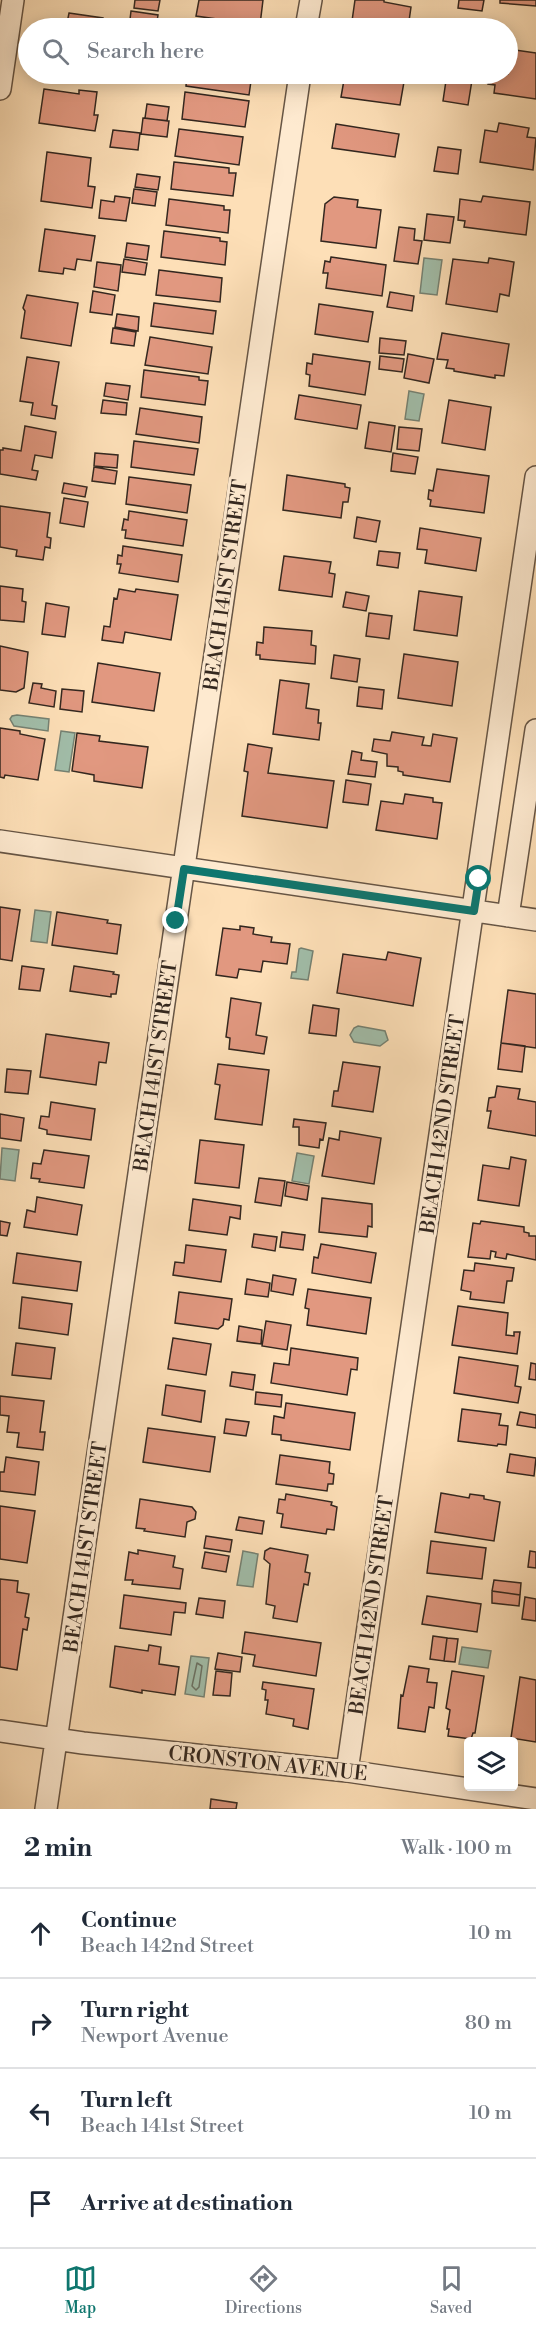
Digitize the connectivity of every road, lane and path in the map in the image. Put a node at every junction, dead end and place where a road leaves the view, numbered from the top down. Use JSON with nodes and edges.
{"nodes":[{"id":1,"x":13,"y":0,"type":"edge"},
{"id":2,"x":310,"y":0,"type":"edge"},
{"id":3,"x":307,"y":18,"type":"edge"},
{"id":4,"x":299,"y":84,"type":"edge"},
{"id":5,"x":0,"y":89,"type":"edge"},
{"id":6,"x":536,"y":477,"type":"edge"},
{"id":7,"x":530,"y":570,"type":"edge"},
{"id":8,"x":536,"y":730,"type":"edge"},
{"id":9,"x":0,"y":841,"type":"edge"},
{"id":10,"x":184,"y":869,"type":"junction"},
{"id":11,"x":474,"y":911,"type":"junction"},
{"id":12,"x":508,"y":916,"type":"junction"},
{"id":13,"x":536,"y":920,"type":"edge"},
{"id":14,"x":0,"y":1731,"type":"edge"},
{"id":15,"x":57,"y":1739,"type":"junction"},
{"id":16,"x":347,"y":1771,"type":"junction"},
{"id":17,"x":536,"y":1799,"type":"edge"},
{"id":18,"x":46,"y":1809,"type":"edge"}],
"edges":[{"from":1,"to":5,"type":"street"},
{"from":2,"to":3,"type":"street"},
{"from":4,"to":10,"type":"street","name":"BEACH 141ST STREET"},
{"from":6,"to":7,"type":"street","name":"BEACH 142ND STREET"},
{"from":7,"to":11,"type":"street","name":"BEACH 142ND STREET"},
{"from":8,"to":12,"type":"street"},
{"from":9,"to":10,"type":"street"},
{"from":10,"to":11,"type":"street"},
{"from":10,"to":15,"type":"street","name":"BEACH 141ST STREET"},
{"from":11,"to":12,"type":"street"},
{"from":11,"to":16,"type":"street","name":"BEACH 142ND STREET"},
{"from":12,"to":13,"type":"street"},
{"from":14,"to":15,"type":"street","name":"CRONSTON AVENUE"},
{"from":15,"to":16,"type":"street","name":"CRONSTON AVENUE"},
{"from":15,"to":18,"type":"street","name":"BEACH 141ST STREET"},
{"from":16,"to":17,"type":"street","name":"CRONSTON AVENUE"}]}
